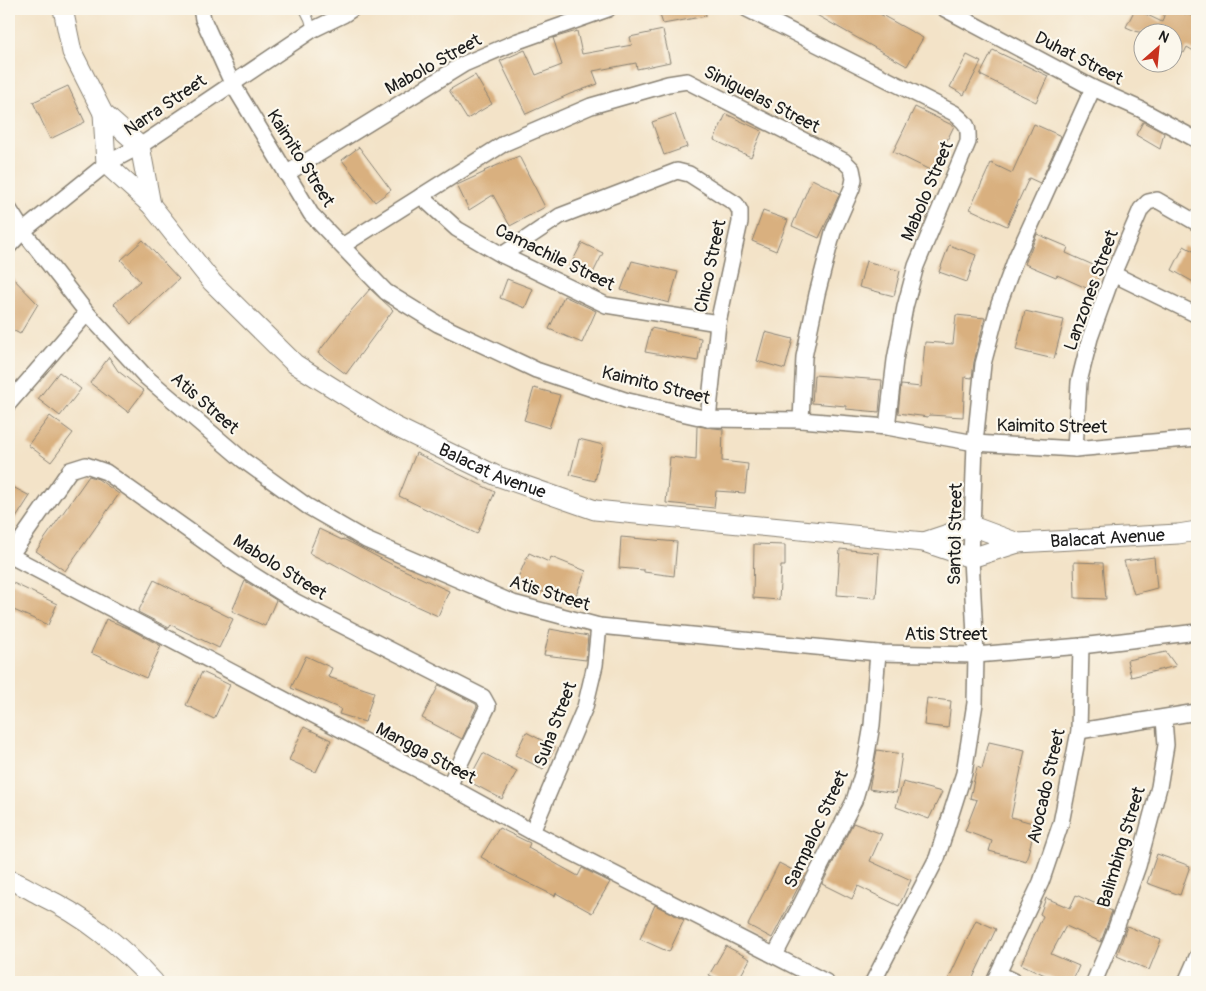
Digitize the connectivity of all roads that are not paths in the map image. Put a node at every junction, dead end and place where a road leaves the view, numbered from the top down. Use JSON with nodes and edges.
{"nodes":[{"id":1,"x":63,"y":9,"type":"edge"},
{"id":2,"x":201,"y":9,"type":"edge"},
{"id":3,"x":304,"y":9,"type":"edge"},
{"id":4,"x":352,"y":9,"type":"edge"},
{"id":5,"x":608,"y":9,"type":"edge"},
{"id":6,"x":747,"y":9,"type":"edge"},
{"id":7,"x":945,"y":9,"type":"edge"},
{"id":8,"x":312,"y":30,"type":"junction"},
{"id":9,"x":232,"y":83,"type":"junction"},
{"id":10,"x":1093,"y":88,"type":"junction"},
{"id":11,"x":103,"y":113,"type":"junction"},
{"id":12,"x":1197,"y":140,"type":"edge"},
{"id":13,"x":140,"y":146,"type":"junction"},
{"id":14,"x":106,"y":164,"type":"junction"},
{"id":15,"x":286,"y":174,"type":"junction"},
{"id":16,"x":421,"y":196,"type":"junction"},
{"id":17,"x":151,"y":205,"type":"junction"},
{"id":18,"x":9,"y":209,"type":"edge"},
{"id":19,"x":1197,"y":223,"type":"edge"},
{"id":20,"x":23,"y":232,"type":"junction"},
{"id":21,"x":9,"y":246,"type":"edge"},
{"id":22,"x":342,"y":246,"type":"junction"},
{"id":23,"x":502,"y":255,"type":"junction"},
{"id":24,"x":1113,"y":274,"type":"junction"},
{"id":25,"x":87,"y":313,"type":"junction"},
{"id":26,"x":1197,"y":314,"type":"edge"},
{"id":27,"x":718,"y":323,"type":"junction"},
{"id":28,"x":9,"y":403,"type":"edge"},
{"id":29,"x":708,"y":419,"type":"junction"},
{"id":30,"x":802,"y":420,"type":"junction"},
{"id":31,"x":887,"y":427,"type":"junction"},
{"id":32,"x":1197,"y":438,"type":"edge"},
{"id":33,"x":975,"y":443,"type":"junction"},
{"id":34,"x":1075,"y":449,"type":"junction"},
{"id":35,"x":972,"y":526,"type":"junction"},
{"id":36,"x":1197,"y":531,"type":"edge"},
{"id":37,"x":924,"y":542,"type":"junction"},
{"id":38,"x":1018,"y":543,"type":"junction"},
{"id":39,"x":10,"y":555,"type":"edge"},
{"id":40,"x":970,"y":558,"type":"junction"},
{"id":41,"x":599,"y":626,"type":"junction"},
{"id":42,"x":1197,"y":632,"type":"edge"},
{"id":43,"x":1081,"y":646,"type":"junction"},
{"id":44,"x":878,"y":653,"type":"junction"},
{"id":45,"x":976,"y":655,"type":"junction"},
{"id":46,"x":1197,"y":712,"type":"edge"},
{"id":47,"x":1164,"y":719,"type":"junction"},
{"id":48,"x":1080,"y":731,"type":"junction"},
{"id":49,"x":449,"y":786,"type":"junction"},
{"id":50,"x":532,"y":832,"type":"junction"},
{"id":51,"x":9,"y":880,"type":"edge"},
{"id":52,"x":775,"y":956,"type":"junction"},
{"id":53,"x":1197,"y":957,"type":"edge"},
{"id":54,"x":996,"y":978,"type":"edge"},
{"id":55,"x":154,"y":982,"type":"edge"},
{"id":56,"x":826,"y":982,"type":"edge"},
{"id":57,"x":873,"y":982,"type":"edge"},
{"id":58,"x":1016,"y":982,"type":"edge"},
{"id":59,"x":1094,"y":982,"type":"edge"},
{"id":60,"x":1186,"y":982,"type":"edge"}],
"edges":[{"from":1,"to":11,"type":"street"},
{"from":2,"to":9,"type":"street","name":"Kaimito Street"},
{"from":3,"to":8,"type":"lane"},
{"from":4,"to":8,"type":"street","name":"Narra Street"},
{"from":5,"to":15,"type":"street","name":"Mabolo Street"},
{"from":6,"to":31,"type":"street","name":"Mabolo Street"},
{"from":7,"to":10,"type":"street","name":"Duhat Street"},
{"from":8,"to":9,"type":"street","name":"Narra Street"},
{"from":9,"to":13,"type":"street","name":"Narra Street"},
{"from":9,"to":15,"type":"street","name":"Kaimito Street"},
{"from":10,"to":12,"type":"street","name":"Duhat Street"},
{"from":10,"to":33,"type":"street","name":"Santol Street"},
{"from":11,"to":13,"type":"street"},
{"from":11,"to":14,"type":"street"},
{"from":13,"to":14,"type":"street","name":"Narra Street"},
{"from":13,"to":17,"type":"street","name":"Balacat Avenue"},
{"from":14,"to":17,"type":"street","name":"Balacat Avenue"},
{"from":14,"to":20,"type":"street","name":"Narra Street"},
{"from":15,"to":22,"type":"street","name":"Kaimito Street"},
{"from":16,"to":22,"type":"street","name":"Siniguelas Street"},
{"from":16,"to":23,"type":"street","name":"Camachile Street"},
{"from":16,"to":30,"type":"street","name":"Siniguelas Street"},
{"from":17,"to":37,"type":"street","name":"Balacat Avenue"},
{"from":18,"to":20,"type":"street","name":"Atis Street"},
{"from":19,"to":24,"type":"street","name":"Lanzones Street"},
{"from":20,"to":21,"type":"street","name":"Narra Street"},
{"from":20,"to":25,"type":"street","name":"Atis Street"},
{"from":22,"to":29,"type":"street","name":"Kaimito Street"},
{"from":23,"to":27,"type":"street","name":"Camachile Street"},
{"from":23,"to":27,"type":"street","name":"Chico Street"},
{"from":24,"to":26,"type":"street"},
{"from":24,"to":34,"type":"street","name":"Lanzones Street"},
{"from":25,"to":28,"type":"street"},
{"from":25,"to":41,"type":"street","name":"Atis Street"},
{"from":27,"to":29,"type":"street","name":"Chico Street"},
{"from":29,"to":30,"type":"street","name":"Kaimito Street"},
{"from":30,"to":31,"type":"street","name":"Kaimito Street"},
{"from":31,"to":33,"type":"street","name":"Kaimito Street"},
{"from":32,"to":34,"type":"street","name":"Kaimito Street"},
{"from":33,"to":34,"type":"street","name":"Kaimito Street"},
{"from":33,"to":35,"type":"street","name":"Santol Street"},
{"from":35,"to":37,"type":"street","name":"Balacat Avenue"},
{"from":35,"to":38,"type":"street","name":"Balacat Avenue"},
{"from":35,"to":40,"type":"street","name":"Santol Street"},
{"from":36,"to":38,"type":"street","name":"Balacat Avenue"},
{"from":37,"to":40,"type":"street","name":"Balacat Avenue"},
{"from":38,"to":40,"type":"street","name":"Balacat Avenue"},
{"from":39,"to":49,"type":"street","name":"Mangga Street"},
{"from":39,"to":49,"type":"street","name":"Mabolo Street"},
{"from":40,"to":45,"type":"street","name":"Santol Street"},
{"from":41,"to":44,"type":"street","name":"Atis Street"},
{"from":41,"to":50,"type":"street","name":"Suha Street"},
{"from":42,"to":43,"type":"street","name":"Atis Street"},
{"from":43,"to":45,"type":"street","name":"Atis Street"},
{"from":43,"to":48,"type":"street","name":"Avocado Street"},
{"from":44,"to":45,"type":"street","name":"Atis Street"},
{"from":44,"to":52,"type":"street","name":"Sampaloc Street"},
{"from":45,"to":57,"type":"street","name":"Santol Street"},
{"from":46,"to":47,"type":"street"},
{"from":47,"to":48,"type":"street"},
{"from":47,"to":59,"type":"street","name":"Balimbing Street"},
{"from":48,"to":54,"type":"street","name":"Avocado Street"},
{"from":49,"to":50,"type":"street","name":"Mangga Street"},
{"from":50,"to":52,"type":"street","name":"Mangga Street"},
{"from":51,"to":55,"type":"street"},
{"from":52,"to":56,"type":"street","name":"Mangga Street"},
{"from":53,"to":60,"type":"street"},
{"from":54,"to":58,"type":"street"}]}
